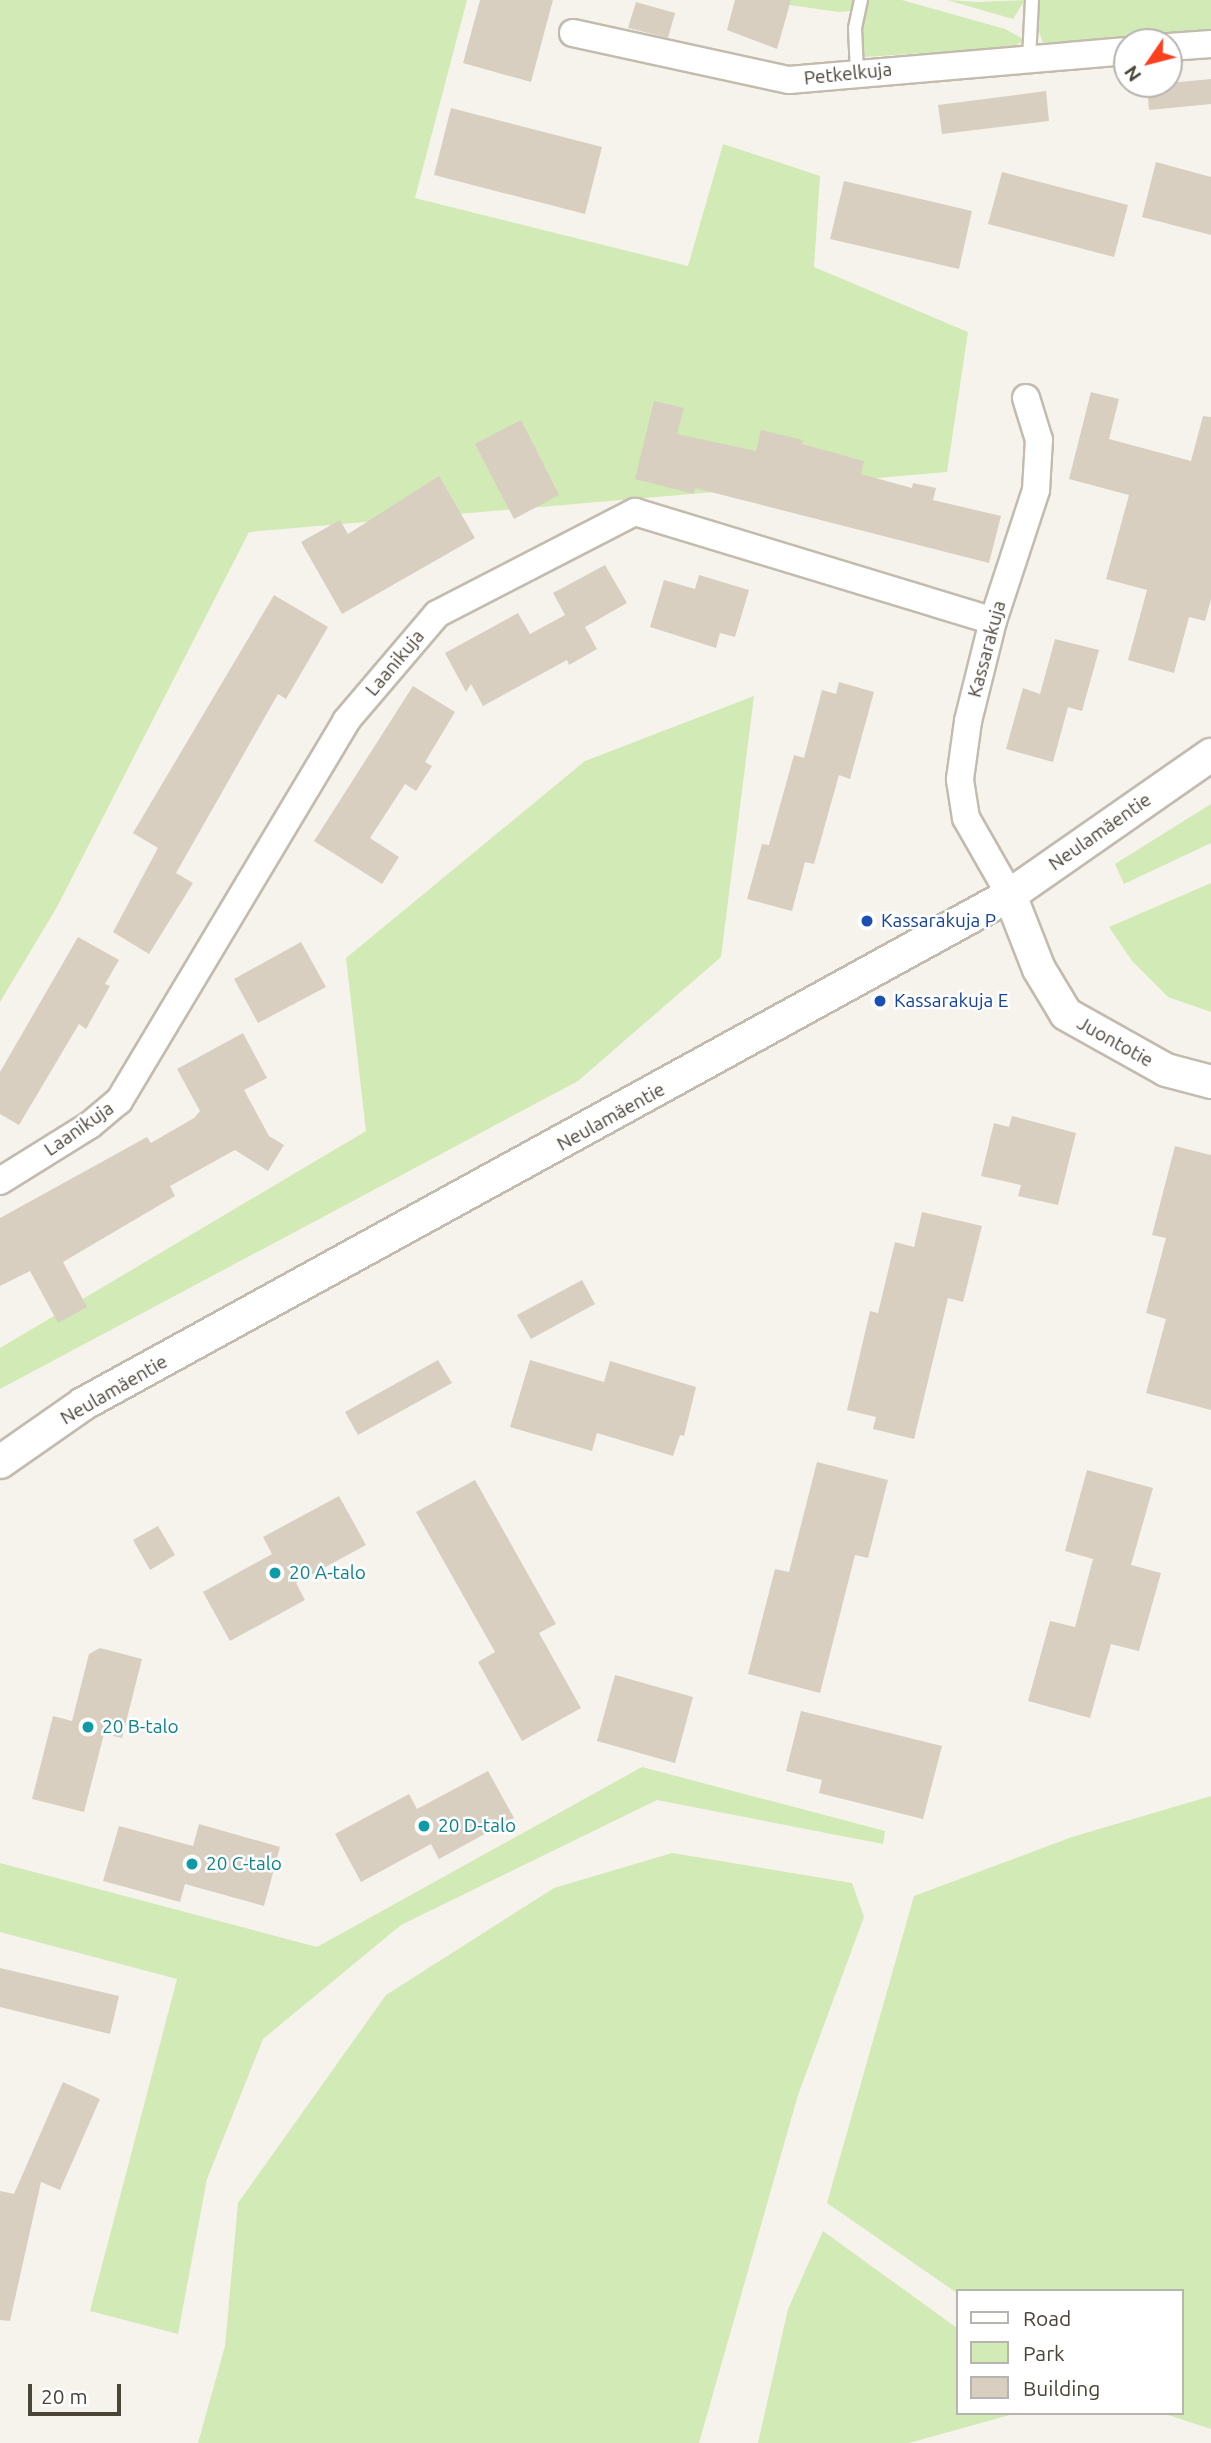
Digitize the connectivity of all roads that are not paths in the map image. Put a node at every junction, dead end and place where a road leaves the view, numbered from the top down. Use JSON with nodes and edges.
{"nodes":[{"id":1,"x":861,"y":0,"type":"edge"},
{"id":2,"x":1032,"y":0,"type":"edge"},
{"id":3,"x":573,"y":33,"type":"dead end"},
{"id":4,"x":1211,"y":44,"type":"edge"},
{"id":5,"x":1183,"y":46,"type":"edge"},
{"id":6,"x":1113,"y":52,"type":"edge"},
{"id":7,"x":1029,"y":59,"type":"junction"},
{"id":8,"x":856,"y":72,"type":"junction"},
{"id":9,"x":1026,"y":398,"type":"dead end"},
{"id":10,"x":993,"y":621,"type":"junction"},
{"id":11,"x":1211,"y":755,"type":"edge"},
{"id":12,"x":1010,"y":895,"type":"junction"},
{"id":13,"x":1211,"y":1082,"type":"edge"},
{"id":14,"x":0,"y":1181,"type":"edge"},
{"id":15,"x":0,"y":1462,"type":"edge"}],
"edges":[{"from":1,"to":8,"type":"lane"},
{"from":2,"to":7,"type":"lane"},
{"from":3,"to":8,"type":"street","name":"Petkelkuja"},
{"from":4,"to":5,"type":"street"},
{"from":6,"to":7,"type":"street","name":"Petkelkuja"},
{"from":7,"to":8,"type":"street","name":"Petkelkuja"},
{"from":9,"to":10,"type":"street","name":"Kassarakuja"},
{"from":10,"to":12,"type":"street","name":"Kassarakuja"},
{"from":10,"to":14,"type":"street","name":"Laanikuja"},
{"from":11,"to":12,"type":"street","name":"Neulamäentie"},
{"from":12,"to":13,"type":"street","name":"Juontotie"},
{"from":12,"to":15,"type":"street","name":"Neulamäentie"}]}
